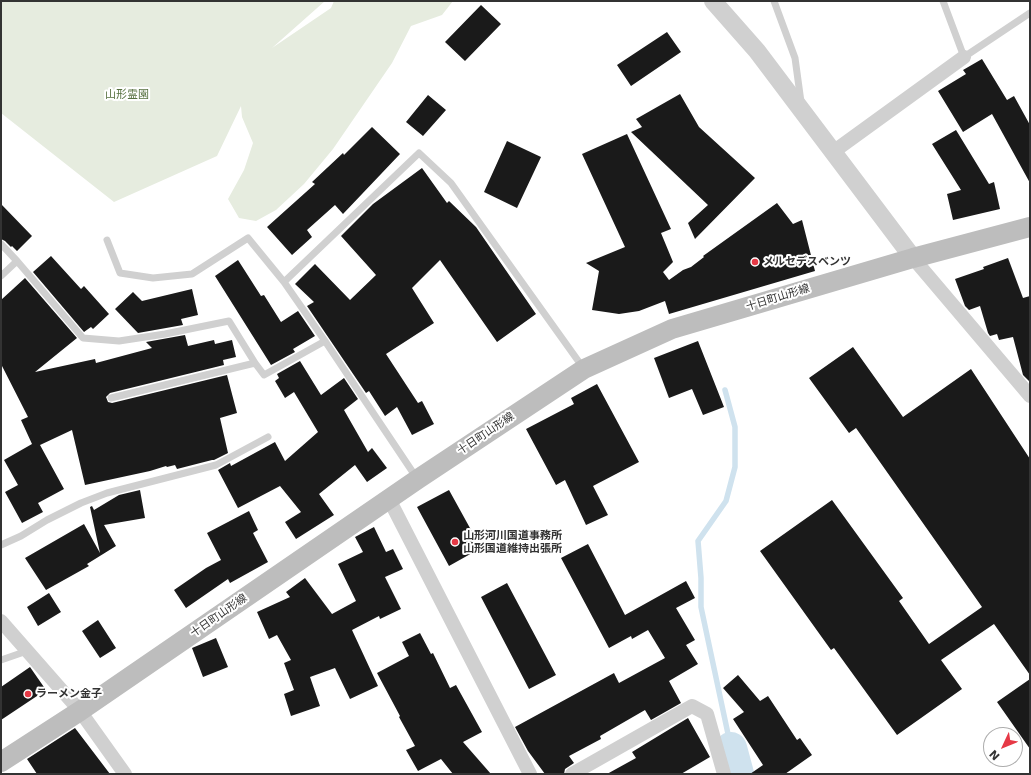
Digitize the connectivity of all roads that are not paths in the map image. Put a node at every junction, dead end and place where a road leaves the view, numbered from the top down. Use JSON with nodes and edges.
{"nodes":[{"id":1,"x":712,"y":1,"type":"edge"},
{"id":2,"x":774,"y":1,"type":"edge"},
{"id":3,"x":943,"y":1,"type":"edge"},
{"id":4,"x":1030,"y":13,"type":"edge"},
{"id":5,"x":964,"y":57,"type":"junction"},
{"id":6,"x":803,"y":112,"type":"junction"},
{"id":7,"x":833,"y":152,"type":"junction"},
{"id":8,"x":1030,"y":227,"type":"edge"},
{"id":9,"x":107,"y":240,"type":"dead end"},
{"id":10,"x":1,"y":244,"type":"edge"},
{"id":11,"x":913,"y":258,"type":"junction"},
{"id":12,"x":17,"y":261,"type":"junction"},
{"id":13,"x":1,"y":276,"type":"edge"},
{"id":14,"x":284,"y":282,"type":"junction"},
{"id":15,"x":325,"y":341,"type":"junction"},
{"id":16,"x":255,"y":363,"type":"junction"},
{"id":17,"x":584,"y":369,"type":"junction"},
{"id":18,"x":1030,"y":396,"type":"edge"},
{"id":19,"x":111,"y":398,"type":"dead end"},
{"id":20,"x":268,"y":436,"type":"dead end"},
{"id":21,"x":418,"y":479,"type":"junction"},
{"id":22,"x":389,"y":499,"type":"junction"},
{"id":23,"x":1,"y":545,"type":"edge"},
{"id":24,"x":1,"y":621,"type":"edge"},
{"id":25,"x":27,"y":651,"type":"junction"},
{"id":26,"x":1,"y":660,"type":"edge"},
{"id":27,"x":80,"y":711,"type":"junction"},
{"id":28,"x":1,"y":762,"type":"edge"},
{"id":29,"x":125,"y":774,"type":"edge"},
{"id":30,"x":530,"y":774,"type":"edge"},
{"id":31,"x":572,"y":774,"type":"edge"},
{"id":32,"x":724,"y":774,"type":"edge"}],
"edges":[{"from":1,"to":6,"type":"street"},
{"from":2,"to":6,"type":"lane"},
{"from":3,"to":5,"type":"lane"},
{"from":4,"to":5,"type":"lane"},
{"from":5,"to":7,"type":"street"},
{"from":6,"to":7,"type":"street"},
{"from":7,"to":11,"type":"street"},
{"from":8,"to":11,"type":"main road","name":"十日町山形線"},
{"from":9,"to":14,"type":"lane"},
{"from":10,"to":12,"type":"lane"},
{"from":11,"to":17,"type":"main road","name":"十日町山形線"},
{"from":11,"to":18,"type":"street"},
{"from":12,"to":13,"type":"lane"},
{"from":12,"to":16,"type":"lane"},
{"from":14,"to":15,"type":"lane"},
{"from":14,"to":17,"type":"lane"},
{"from":15,"to":16,"type":"lane"},
{"from":15,"to":21,"type":"lane"},
{"from":16,"to":19,"type":"lane"},
{"from":17,"to":21,"type":"main road","name":"十日町山形線"},
{"from":20,"to":23,"type":"lane"},
{"from":21,"to":22,"type":"main road","name":"十日町山形線"},
{"from":22,"to":27,"type":"main road","name":"十日町山形線"},
{"from":22,"to":30,"type":"street"},
{"from":24,"to":25,"type":"street"},
{"from":25,"to":26,"type":"lane"},
{"from":25,"to":27,"type":"street"},
{"from":27,"to":28,"type":"main road","name":"十日町山形線"},
{"from":27,"to":29,"type":"street"},
{"from":31,"to":32,"type":"street"}]}
